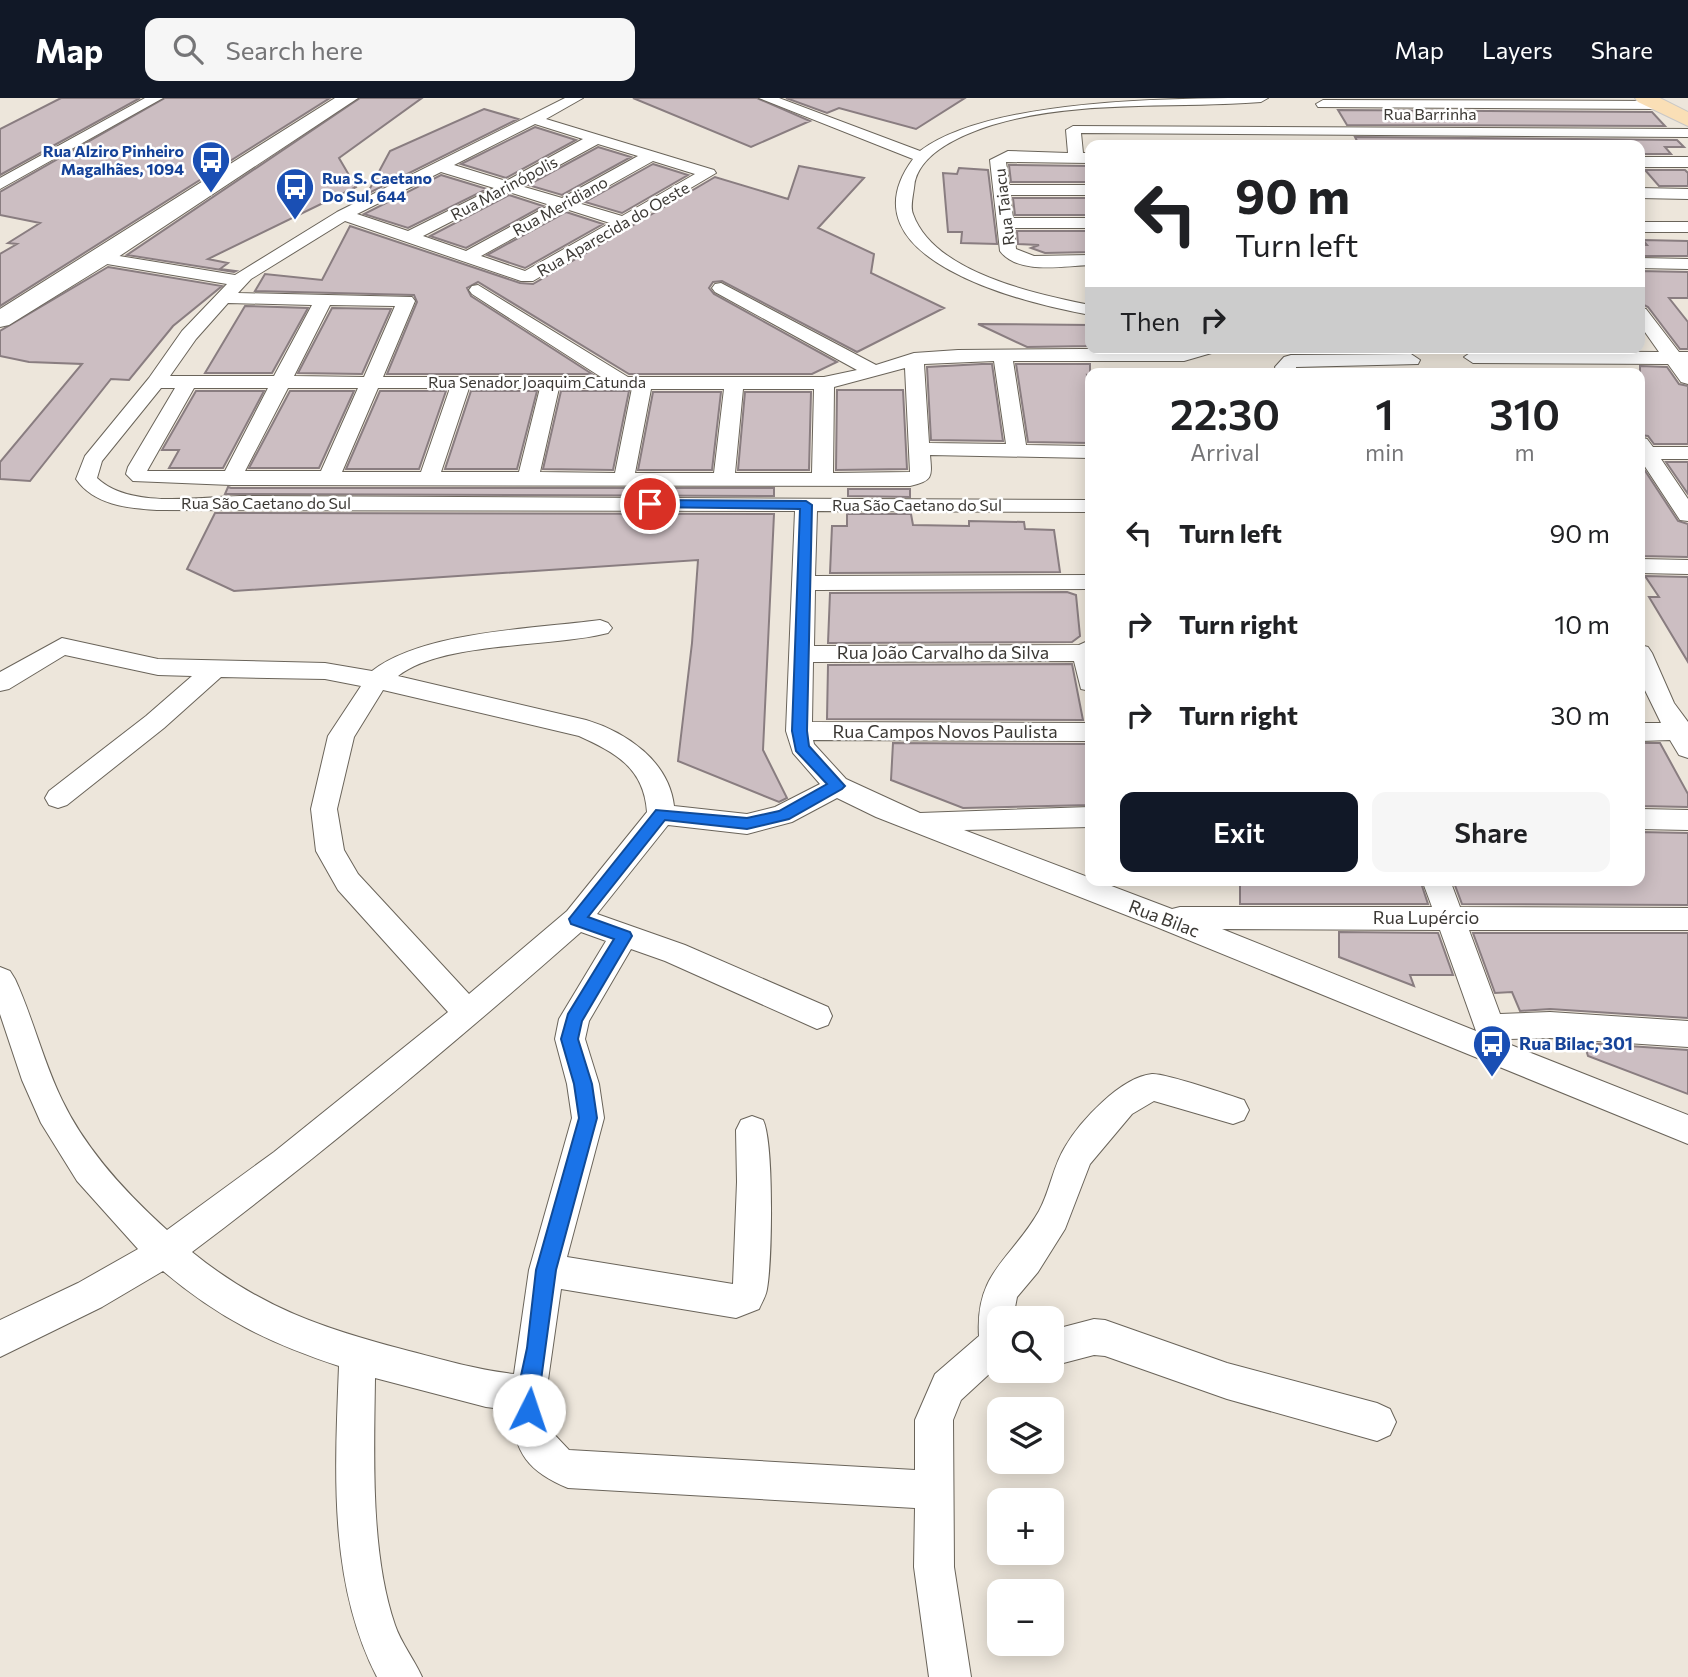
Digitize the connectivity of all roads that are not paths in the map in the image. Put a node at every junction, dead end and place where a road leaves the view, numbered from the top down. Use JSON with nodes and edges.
{"nodes":[{"id":1,"x":156,"y":98,"type":"edge"},
{"id":2,"x":348,"y":98,"type":"edge"},
{"id":3,"x":576,"y":98,"type":"edge"},
{"id":4,"x":766,"y":98,"type":"edge"},
{"id":5,"x":1261,"y":98,"type":"edge"},
{"id":6,"x":1319,"y":101,"type":"edge"},
{"id":7,"x":1488,"y":101,"type":"edge"},
{"id":8,"x":1652,"y":101,"type":"edge"},
{"id":9,"x":536,"y":120,"type":"junction"},
{"id":10,"x":1688,"y":120,"type":"edge"},
{"id":11,"x":1164,"y":130,"type":"junction"},
{"id":12,"x":1337,"y":130,"type":"junction"},
{"id":13,"x":1510,"y":132,"type":"junction"},
{"id":14,"x":1688,"y":133,"type":"edge"},
{"id":15,"x":597,"y":138,"type":"junction"},
{"id":16,"x":1168,"y":140,"type":"edge"},
{"id":17,"x":1342,"y":140,"type":"edge"},
{"id":18,"x":1517,"y":140,"type":"edge"},
{"id":19,"x":652,"y":155,"type":"junction"},
{"id":20,"x":921,"y":157,"type":"junction"},
{"id":21,"x":1083,"y":158,"type":"edge"},
{"id":22,"x":1645,"y":162,"type":"edge"},
{"id":23,"x":1688,"y":162,"type":"edge"},
{"id":24,"x":439,"y":166,"type":"junction"},
{"id":25,"x":0,"y":184,"type":"edge"},
{"id":26,"x":509,"y":185,"type":"junction"},
{"id":27,"x":1002,"y":190,"type":"junction"},
{"id":28,"x":1085,"y":190,"type":"edge"},
{"id":29,"x":1645,"y":193,"type":"edge"},
{"id":30,"x":1688,"y":194,"type":"edge"},
{"id":31,"x":565,"y":203,"type":"junction"},
{"id":32,"x":343,"y":215,"type":"junction"},
{"id":33,"x":625,"y":222,"type":"junction"},
{"id":34,"x":1005,"y":223,"type":"junction"},
{"id":35,"x":1085,"y":223,"type":"edge"},
{"id":36,"x":1645,"y":227,"type":"edge"},
{"id":37,"x":1688,"y":227,"type":"edge"},
{"id":38,"x":409,"y":237,"type":"junction"},
{"id":39,"x":467,"y":257,"type":"junction"},
{"id":40,"x":101,"y":258,"type":"junction"},
{"id":41,"x":1085,"y":260,"type":"edge"},
{"id":42,"x":1645,"y":263,"type":"edge"},
{"id":43,"x":1688,"y":264,"type":"edge"},
{"id":44,"x":1645,"y":277,"type":"edge"},
{"id":45,"x":1688,"y":277,"type":"edge"},
{"id":46,"x":238,"y":281,"type":"junction"},
{"id":47,"x":721,"y":288,"type":"dead end"},
{"id":48,"x":478,"y":290,"type":"dead end"},
{"id":49,"x":225,"y":298,"type":"junction"},
{"id":50,"x":324,"y":299,"type":"junction"},
{"id":51,"x":1085,"y":309,"type":"edge"},
{"id":52,"x":1645,"y":319,"type":"edge"},
{"id":53,"x":0,"y":320,"type":"edge"},
{"id":54,"x":1003,"y":356,"type":"junction"},
{"id":55,"x":1476,"y":357,"type":"edge"},
{"id":56,"x":1680,"y":358,"type":"edge"},
{"id":57,"x":914,"y":359,"type":"junction"},
{"id":58,"x":1410,"y":360,"type":"dead end"},
{"id":59,"x":1583,"y":360,"type":"edge"},
{"id":60,"x":1093,"y":364,"type":"edge"},
{"id":61,"x":1187,"y":364,"type":"edge"},
{"id":62,"x":1378,"y":366,"type":"edge"},
{"id":63,"x":1284,"y":368,"type":"edge"},
{"id":64,"x":874,"y":372,"type":"junction"},
{"id":65,"x":1688,"y":379,"type":"edge"},
{"id":66,"x":621,"y":381,"type":"junction"},
{"id":67,"x":156,"y":382,"type":"junction"},
{"id":68,"x":462,"y":382,"type":"junction"},
{"id":69,"x":551,"y":382,"type":"junction"},
{"id":70,"x":643,"y":382,"type":"junction"},
{"id":71,"x":187,"y":383,"type":"junction"},
{"id":72,"x":280,"y":383,"type":"junction"},
{"id":73,"x":371,"y":383,"type":"junction"},
{"id":74,"x":734,"y":383,"type":"junction"},
{"id":75,"x":824,"y":383,"type":"junction"},
{"id":76,"x":919,"y":449,"type":"junction"},
{"id":77,"x":1017,"y":450,"type":"junction"},
{"id":78,"x":1645,"y":450,"type":"edge"},
{"id":79,"x":1085,"y":452,"type":"edge"},
{"id":80,"x":1688,"y":453,"type":"edge"},
{"id":81,"x":1645,"y":454,"type":"edge"},
{"id":82,"x":329,"y":478,"type":"junction"},
{"id":83,"x":429,"y":478,"type":"junction"},
{"id":84,"x":624,"y":478,"type":"junction"},
{"id":85,"x":231,"y":479,"type":"junction"},
{"id":86,"x":528,"y":479,"type":"junction"},
{"id":87,"x":724,"y":479,"type":"junction"},
{"id":88,"x":822,"y":479,"type":"junction"},
{"id":89,"x":806,"y":505,"type":"junction"},
{"id":90,"x":1085,"y":509,"type":"edge"},
{"id":91,"x":1688,"y":514,"type":"edge"},
{"id":92,"x":1645,"y":566,"type":"edge"},
{"id":93,"x":1688,"y":567,"type":"edge"},
{"id":94,"x":1085,"y":582,"type":"edge"},
{"id":95,"x":804,"y":583,"type":"junction"},
{"id":96,"x":600,"y":628,"type":"dead end"},
{"id":97,"x":1085,"y":651,"type":"edge"},
{"id":98,"x":802,"y":654,"type":"junction"},
{"id":99,"x":1645,"y":664,"type":"edge"},
{"id":100,"x":215,"y":669,"type":"junction"},
{"id":101,"x":377,"y":680,"type":"junction"},
{"id":102,"x":0,"y":684,"type":"edge"},
{"id":103,"x":1662,"y":703,"type":"junction"},
{"id":104,"x":1688,"y":703,"type":"edge"},
{"id":105,"x":799,"y":731,"type":"junction"},
{"id":106,"x":1085,"y":732,"type":"edge"},
{"id":107,"x":1645,"y":733,"type":"edge"},
{"id":108,"x":1685,"y":737,"type":"edge"},
{"id":109,"x":837,"y":786,"type":"junction"},
{"id":110,"x":58,"y":798,"type":"dead end"},
{"id":111,"x":661,"y":814,"type":"junction"},
{"id":112,"x":1085,"y":817,"type":"edge"},
{"id":113,"x":1645,"y":820,"type":"edge"},
{"id":114,"x":1688,"y":820,"type":"edge"},
{"id":115,"x":915,"y":822,"type":"junction"},
{"id":116,"x":1085,"y":879,"type":"edge"},
{"id":117,"x":1107,"y":886,"type":"edge"},
{"id":118,"x":1438,"y":886,"type":"edge"},
{"id":119,"x":1125,"y":892,"type":"edge"},
{"id":120,"x":1164,"y":918,"type":"junction"},
{"id":121,"x":1450,"y":918,"type":"junction"},
{"id":122,"x":577,"y":919,"type":"junction"},
{"id":123,"x":1688,"y":919,"type":"edge"},
{"id":124,"x":624,"y":936,"type":"junction"},
{"id":125,"x":3,"y":991,"type":"edge"},
{"id":126,"x":468,"y":1013,"type":"junction"},
{"id":127,"x":817,"y":1016,"type":"dead end"},
{"id":128,"x":1688,"y":1034,"type":"edge"},
{"id":129,"x":1494,"y":1040,"type":"junction"},
{"id":130,"x":1233,"y":1110,"type":"dead end"},
{"id":131,"x":752,"y":1130,"type":"dead end"},
{"id":132,"x":1688,"y":1130,"type":"edge"},
{"id":133,"x":166,"y":1251,"type":"junction"},
{"id":134,"x":546,"y":1270,"type":"junction"},
{"id":135,"x":997,"y":1306,"type":"edge"},
{"id":136,"x":0,"y":1339,"type":"edge"},
{"id":137,"x":1064,"y":1346,"type":"edge"},
{"id":138,"x":987,"y":1353,"type":"edge"},
{"id":139,"x":357,"y":1355,"type":"junction"},
{"id":140,"x":528,"y":1394,"type":"junction"},
{"id":141,"x":1377,"y":1422,"type":"dead end"},
{"id":142,"x":934,"y":1490,"type":"junction"},
{"id":143,"x":401,"y":1677,"type":"edge"},
{"id":144,"x":950,"y":1677,"type":"edge"}],
"edges":[{"from":1,"to":25,"type":"street"},
{"from":2,"to":40,"type":"street"},
{"from":3,"to":9,"type":"street","name":"Rua São Caetano do Sul"},
{"from":4,"to":20,"type":"street"},
{"from":5,"to":20,"type":"street"},
{"from":6,"to":7,"type":"street"},
{"from":6,"to":12,"type":"street"},
{"from":7,"to":8,"type":"street"},
{"from":7,"to":13,"type":"street"},
{"from":8,"to":10,"type":"main road"},
{"from":9,"to":15,"type":"street","name":"Rua Aparecida do Oeste"},
{"from":9,"to":24,"type":"street","name":"Rua São Caetano do Sul"},
{"from":11,"to":12,"type":"street","name":"Rua Barrinha"},
{"from":11,"to":16,"type":"street"},
{"from":11,"to":21,"type":"street","name":"Rua Barrinha"},
{"from":12,"to":13,"type":"street","name":"Rua Barrinha"},
{"from":12,"to":17,"type":"street"},
{"from":13,"to":14,"type":"street","name":"Rua Barrinha"},
{"from":13,"to":18,"type":"street"},
{"from":15,"to":19,"type":"street","name":"Rua Aparecida do Oeste"},
{"from":15,"to":26,"type":"street","name":"Rua Marinópolis"},
{"from":19,"to":31,"type":"street","name":"Rua Meridiano"},
{"from":19,"to":33,"type":"street","name":"Rua Aparecida do Oeste"},
{"from":20,"to":51,"type":"street"},
{"from":21,"to":27,"type":"street","name":"Rua Taiacu"},
{"from":22,"to":23,"type":"street"},
{"from":24,"to":26,"type":"street"},
{"from":24,"to":32,"type":"street","name":"Rua São Caetano do Sul"},
{"from":26,"to":31,"type":"street"},
{"from":26,"to":38,"type":"street","name":"Rua Marinópolis"},
{"from":27,"to":28,"type":"street"},
{"from":27,"to":34,"type":"street","name":"Rua Taiacu"},
{"from":29,"to":30,"type":"street"},
{"from":31,"to":33,"type":"street"},
{"from":31,"to":39,"type":"street","name":"Rua Meridiano"},
{"from":32,"to":38,"type":"street","name":"Rua Aparecida do Oeste"},
{"from":32,"to":46,"type":"street","name":"Rua São Caetano do Sul"},
{"from":33,"to":39,"type":"street","name":"Rua Aparecida do Oeste"},
{"from":34,"to":35,"type":"street"},
{"from":34,"to":41,"type":"street","name":"Rua Taiacu"},
{"from":36,"to":37,"type":"street"},
{"from":38,"to":39,"type":"street","name":"Rua Aparecida do Oeste"},
{"from":40,"to":46,"type":"street"},
{"from":40,"to":53,"type":"street"},
{"from":42,"to":43,"type":"street"},
{"from":44,"to":45,"type":"street"},
{"from":46,"to":49,"type":"street","name":"Rua São Caetano do Sul"},
{"from":47,"to":64,"type":"street"},
{"from":48,"to":66,"type":"street"},
{"from":49,"to":50,"type":"street"},
{"from":49,"to":67,"type":"street","name":"Rua São Caetano do Sul"},
{"from":50,"to":72,"type":"street"},
{"from":50,"to":73,"type":"street"},
{"from":52,"to":56,"type":"street"},
{"from":54,"to":57,"type":"street","name":"Rua Senador Joaquim Catunda"},
{"from":54,"to":60,"type":"street","name":"Rua Senador Joaquim Catunda"},
{"from":54,"to":77,"type":"street"},
{"from":55,"to":59,"type":"street"},
{"from":56,"to":59,"type":"street"},
{"from":56,"to":65,"type":"street"},
{"from":57,"to":64,"type":"street","name":"Rua Senador Joaquim Catunda"},
{"from":57,"to":76,"type":"street"},
{"from":58,"to":62,"type":"street"},
{"from":60,"to":61,"type":"street","name":"Rua Senador Joaquim Catunda"},
{"from":62,"to":63,"type":"street"},
{"from":64,"to":75,"type":"street","name":"Rua Senador Joaquim Catunda"},
{"from":66,"to":69,"type":"street","name":"Rua Senador Joaquim Catunda"},
{"from":66,"to":70,"type":"street","name":"Rua Senador Joaquim Catunda"},
{"from":67,"to":71,"type":"street","name":"Rua Senador Joaquim Catunda"},
{"from":67,"to":89,"type":"street","name":"Rua São Caetano do Sul"},
{"from":68,"to":69,"type":"street","name":"Rua Senador Joaquim Catunda"},
{"from":68,"to":73,"type":"street","name":"Rua Senador Joaquim Catunda"},
{"from":68,"to":83,"type":"street"},
{"from":69,"to":86,"type":"street"},
{"from":70,"to":74,"type":"street","name":"Rua Senador Joaquim Catunda"},
{"from":70,"to":84,"type":"street"},
{"from":71,"to":72,"type":"street","name":"Rua Senador Joaquim Catunda"},
{"from":71,"to":85,"type":"street","name":"Rua São Caetano do Sul"},
{"from":72,"to":73,"type":"street","name":"Rua Senador Joaquim Catunda"},
{"from":72,"to":85,"type":"street"},
{"from":73,"to":82,"type":"street"},
{"from":74,"to":75,"type":"street","name":"Rua Senador Joaquim Catunda"},
{"from":74,"to":87,"type":"street"},
{"from":75,"to":88,"type":"street"},
{"from":76,"to":77,"type":"street"},
{"from":76,"to":88,"type":"street","name":"Rua São Caetano do Sul"},
{"from":77,"to":79,"type":"street"},
{"from":78,"to":80,"type":"street"},
{"from":81,"to":91,"type":"street"},
{"from":82,"to":83,"type":"street","name":"Rua São Caetano do Sul"},
{"from":82,"to":85,"type":"street","name":"Rua São Caetano do Sul"},
{"from":83,"to":86,"type":"street","name":"Rua São Caetano do Sul"},
{"from":84,"to":86,"type":"street","name":"Rua São Caetano do Sul"},
{"from":84,"to":87,"type":"street","name":"Rua São Caetano do Sul"},
{"from":87,"to":88,"type":"street","name":"Rua São Caetano do Sul"},
{"from":89,"to":90,"type":"street","name":"Rua São Caetano do Sul"},
{"from":89,"to":95,"type":"street","name":"Rua Bilac"},
{"from":92,"to":93,"type":"street"},
{"from":94,"to":95,"type":"street"},
{"from":95,"to":98,"type":"street","name":"Rua Bilac"},
{"from":96,"to":101,"type":"street"},
{"from":97,"to":98,"type":"street","name":"Rua João Carvalho da Silva"},
{"from":98,"to":105,"type":"street","name":"Rua Bilac"},
{"from":99,"to":103,"type":"street"},
{"from":100,"to":101,"type":"street"},
{"from":100,"to":102,"type":"street"},
{"from":100,"to":110,"type":"street"},
{"from":101,"to":111,"type":"street"},
{"from":101,"to":126,"type":"street"},
{"from":103,"to":104,"type":"street"},
{"from":103,"to":108,"type":"street"},
{"from":105,"to":106,"type":"street","name":"Rua Campos Novos Paulista"},
{"from":105,"to":109,"type":"street","name":"Rua Bilac"},
{"from":107,"to":108,"type":"street"},
{"from":109,"to":111,"type":"street"},
{"from":109,"to":115,"type":"street","name":"Rua Bilac"},
{"from":111,"to":122,"type":"street"},
{"from":112,"to":115,"type":"street"},
{"from":113,"to":114,"type":"street"},
{"from":115,"to":116,"type":"street","name":"Rua Bilac"},
{"from":117,"to":119,"type":"street","name":"Rua Bilac"},
{"from":118,"to":121,"type":"street"},
{"from":119,"to":120,"type":"street","name":"Rua Bilac"},
{"from":120,"to":121,"type":"street","name":"Rua Lupércio"},
{"from":120,"to":129,"type":"street","name":"Rua Bilac"},
{"from":121,"to":123,"type":"street","name":"Rua Lupércio"},
{"from":121,"to":129,"type":"street"},
{"from":122,"to":124,"type":"street"},
{"from":122,"to":126,"type":"street"},
{"from":124,"to":127,"type":"street"},
{"from":124,"to":134,"type":"street"},
{"from":125,"to":133,"type":"street"},
{"from":126,"to":133,"type":"street"},
{"from":128,"to":129,"type":"street"},
{"from":129,"to":132,"type":"street","name":"Rua Bilac"},
{"from":130,"to":135,"type":"street"},
{"from":131,"to":134,"type":"street"},
{"from":133,"to":136,"type":"street"},
{"from":133,"to":139,"type":"street"},
{"from":134,"to":140,"type":"street"},
{"from":137,"to":141,"type":"street"},
{"from":138,"to":142,"type":"street"},
{"from":139,"to":140,"type":"street"},
{"from":139,"to":143,"type":"street"},
{"from":140,"to":142,"type":"street"},
{"from":142,"to":144,"type":"street"}]}
